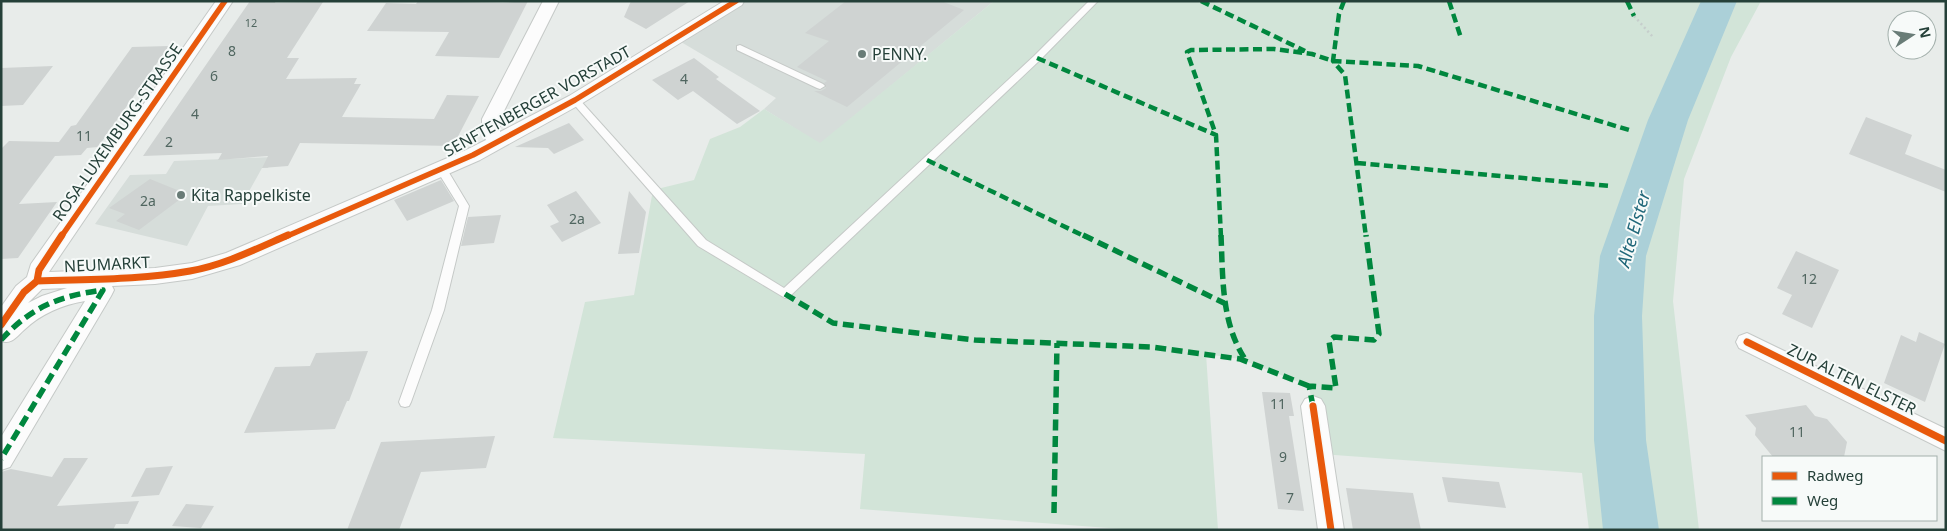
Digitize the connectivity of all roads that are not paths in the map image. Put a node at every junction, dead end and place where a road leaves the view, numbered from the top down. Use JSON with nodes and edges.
{"nodes":[{"id":1,"x":225,"y":1,"type":"edge"},
{"id":2,"x":551,"y":1,"type":"edge"},
{"id":3,"x":736,"y":1,"type":"edge"},
{"id":4,"x":1094,"y":1,"type":"edge"},
{"id":5,"x":740,"y":48,"type":"dead end"},
{"id":6,"x":820,"y":86,"type":"dead end"},
{"id":7,"x":575,"y":100,"type":"junction"},
{"id":8,"x":496,"y":142,"type":"junction"},
{"id":9,"x":441,"y":169,"type":"junction"},
{"id":10,"x":233,"y":259,"type":"joint"},
{"id":11,"x":37,"y":281,"type":"junction"},
{"id":12,"x":1,"y":325,"type":"edge"},
{"id":13,"x":1,"y":340,"type":"edge"},
{"id":14,"x":1747,"y":342,"type":"dead end"},
{"id":15,"x":405,"y":402,"type":"dead end"},
{"id":16,"x":1313,"y":406,"type":"dead end"},
{"id":17,"x":1946,"y":441,"type":"edge"},
{"id":18,"x":1,"y":458,"type":"edge"},
{"id":19,"x":1331,"y":530,"type":"edge"}],
"edges":[{"from":1,"to":11,"type":"street","name":"ROSA-LUXEMBURG-STRASSE"},
{"from":2,"to":8,"type":"street"},
{"from":3,"to":7,"type":"street","name":"SENFTENBERGER VORSTADT"},
{"from":4,"to":7,"type":"lane"},
{"from":5,"to":6,"type":"lane"},
{"from":7,"to":8,"type":"street","name":"SENFTENBERGER VORSTADT"},
{"from":8,"to":9,"type":"street","name":"SENFTENBERGER VORSTADT"},
{"from":9,"to":10,"type":"street","name":"SENFTENBERGER VORSTADT"},
{"from":9,"to":15,"type":"lane"},
{"from":10,"to":11,"type":"street","name":"NEUMARKT"},
{"from":11,"to":12,"type":"street"},
{"from":13,"to":18,"type":"street"},
{"from":14,"to":17,"type":"street","name":"ZUR ALTEN ELSTER"},
{"from":16,"to":19,"type":"street"}]}
